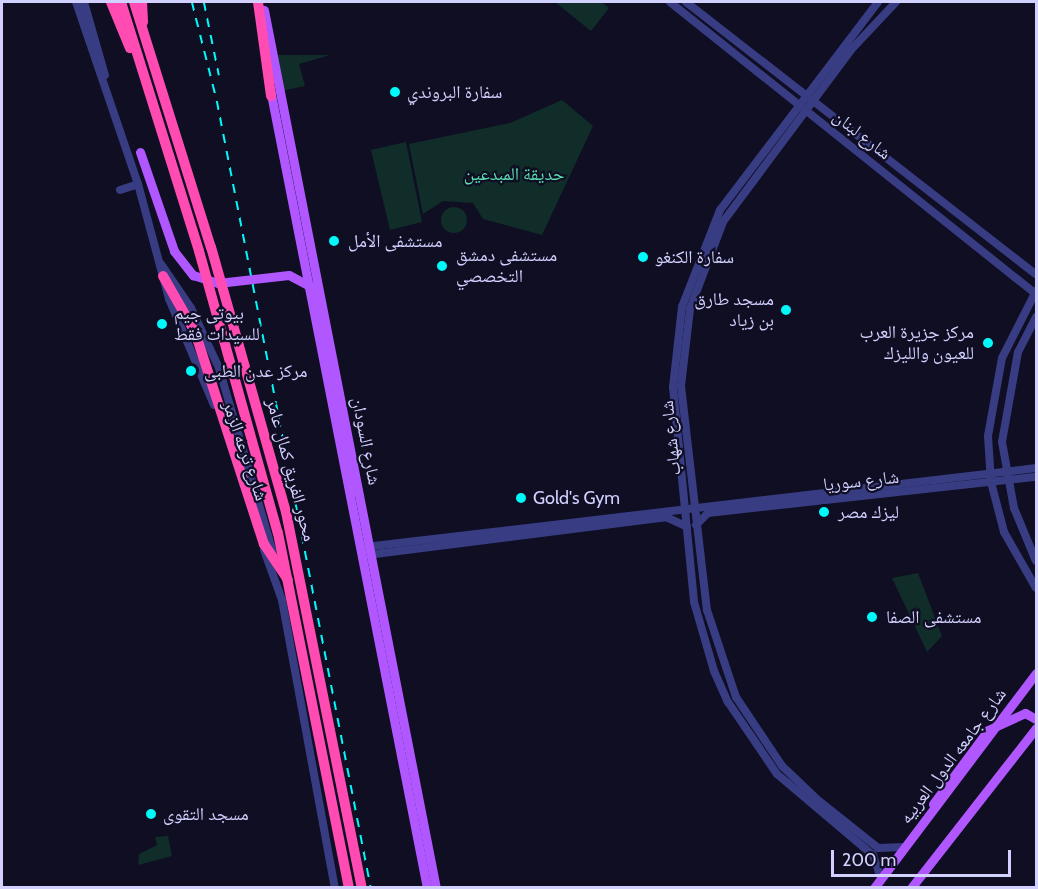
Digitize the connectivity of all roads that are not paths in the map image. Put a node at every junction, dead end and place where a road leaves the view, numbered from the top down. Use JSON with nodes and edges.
{"nodes":[{"id":1,"x":76,"y":2,"type":"edge"},
{"id":2,"x":84,"y":2,"type":"edge"},
{"id":3,"x":111,"y":2,"type":"edge"},
{"id":4,"x":121,"y":2,"type":"edge"},
{"id":5,"x":134,"y":2,"type":"edge"},
{"id":6,"x":142,"y":2,"type":"edge"},
{"id":7,"x":252,"y":2,"type":"edge"},
{"id":8,"x":260,"y":2,"type":"edge"},
{"id":9,"x":670,"y":2,"type":"edge"},
{"id":10,"x":686,"y":2,"type":"edge"},
{"id":11,"x":878,"y":2,"type":"edge"},
{"id":12,"x":896,"y":2,"type":"edge"},
{"id":13,"x":141,"y":25,"type":"junction"},
{"id":14,"x":138,"y":56,"type":"junction"},
{"id":15,"x":106,"y":90,"type":"junction"},
{"id":16,"x":805,"y":95,"type":"junction"},
{"id":17,"x":271,"y":96,"type":"junction"},
{"id":18,"x":813,"y":102,"type":"junction"},
{"id":19,"x":798,"y":104,"type":"junction"},
{"id":20,"x":822,"y":109,"type":"junction"},
{"id":21,"x":806,"y":111,"type":"junction"},
{"id":22,"x":815,"y":118,"type":"junction"},
{"id":23,"x":140,"y":152,"type":"dead end"},
{"id":24,"x":138,"y":184,"type":"junction"},
{"id":25,"x":120,"y":190,"type":"dead end"},
{"id":26,"x":160,"y":263,"type":"junction"},
{"id":27,"x":1026,"y":269,"type":"junction"},
{"id":28,"x":1036,"y":274,"type":"edge"},
{"id":29,"x":163,"y":276,"type":"junction"},
{"id":30,"x":1022,"y":279,"type":"junction"},
{"id":31,"x":1035,"y":291,"type":"edge"},
{"id":32,"x":1036,"y":317,"type":"edge"},
{"id":33,"x":1006,"y":347,"type":"junction"},
{"id":34,"x":1018,"y":352,"type":"junction"},
{"id":35,"x":998,"y":371,"type":"junction"},
{"id":36,"x":1012,"y":374,"type":"junction"},
{"id":37,"x":1036,"y":468,"type":"edge"},
{"id":38,"x":1006,"y":476,"type":"junction"},
{"id":39,"x":990,"y":477,"type":"junction"},
{"id":40,"x":1036,"y":477,"type":"edge"},
{"id":41,"x":691,"y":490,"type":"junction"},
{"id":42,"x":682,"y":492,"type":"junction"},
{"id":43,"x":758,"y":503,"type":"junction"},
{"id":44,"x":689,"y":508,"type":"junction"},
{"id":45,"x":351,"y":518,"type":"junction"},
{"id":46,"x":691,"y":527,"type":"junction"},
{"id":47,"x":371,"y":551,"type":"junction"},
{"id":48,"x":359,"y":552,"type":"junction"},
{"id":49,"x":1036,"y":561,"type":"edge"},
{"id":50,"x":288,"y":580,"type":"junction"},
{"id":51,"x":1036,"y":588,"type":"edge"},
{"id":52,"x":282,"y":600,"type":"junction"},
{"id":53,"x":1036,"y":673,"type":"edge"},
{"id":54,"x":326,"y":685,"type":"dead end"},
{"id":55,"x":298,"y":689,"type":"junction"},
{"id":56,"x":1036,"y":719,"type":"edge"},
{"id":57,"x":1000,"y":724,"type":"junction"},
{"id":58,"x":1036,"y":729,"type":"edge"},
{"id":59,"x":336,"y":735,"type":"dead end"},
{"id":60,"x":308,"y":744,"type":"junction"},
{"id":61,"x":421,"y":835,"type":"junction"},
{"id":62,"x":905,"y":847,"type":"junction"},
{"id":63,"x":876,"y":852,"type":"junction"},
{"id":64,"x":881,"y":878,"type":"junction"},
{"id":65,"x":335,"y":888,"type":"edge"},
{"id":66,"x":349,"y":888,"type":"edge"},
{"id":67,"x":362,"y":888,"type":"edge"},
{"id":68,"x":427,"y":888,"type":"edge"},
{"id":69,"x":436,"y":888,"type":"edge"},
{"id":70,"x":874,"y":888,"type":"edge"},
{"id":71,"x":911,"y":888,"type":"edge"}],
"edges":[{"from":1,"to":15,"type":"street","name":"شارع ترعه الزمر"},
{"from":2,"to":15,"type":"street"},
{"from":3,"to":14,"type":"highway"},
{"from":4,"to":14,"type":"highway","name":"محور الفريق كمال عامر"},
{"from":5,"to":13,"type":"highway","name":"محور الفريق كمال عامر"},
{"from":6,"to":13,"type":"highway"},
{"from":7,"to":17,"type":"main road","name":"شارع السودان"},
{"from":8,"to":17,"type":"highway"},
{"from":8,"to":47,"type":"main road","name":"شارع السودان"},
{"from":9,"to":19,"type":"street","name":"شارع لبنان"},
{"from":10,"to":16,"type":"street","name":"شارع لبنان"},
{"from":11,"to":16,"type":"street","name":"شارع شهاب"},
{"from":12,"to":18,"type":"street","name":"شارع شهاب"},
{"from":13,"to":67,"type":"highway","name":"محور الفريق كمال عامر","bridge":true},
{"from":14,"to":50,"type":"highway","name":"محور الفريق كمال عامر","bridge":true},
{"from":15,"to":24,"type":"street","name":"شارع ترعه الزمر"},
{"from":16,"to":18,"type":"street","name":"شارع لبنان"},
{"from":16,"to":19,"type":"street","name":"شارع شهاب"},
{"from":17,"to":45,"type":"main road","name":"شارع السودان"},
{"from":18,"to":20,"type":"street","name":"شارع لبنان"},
{"from":18,"to":21,"type":"street","name":"شارع شهاب"},
{"from":19,"to":21,"type":"street","name":"شارع لبنان"},
{"from":19,"to":42,"type":"street","name":"شارع شهاب"},
{"from":20,"to":22,"type":"street"},
{"from":20,"to":27,"type":"street","name":"شارع لبنان"},
{"from":21,"to":22,"type":"street","name":"شارع لبنان"},
{"from":21,"to":41,"type":"street","name":"شارع شهاب"},
{"from":22,"to":30,"type":"street","name":"شارع لبنان"},
{"from":23,"to":45,"type":"main road","bridge":true},
{"from":24,"to":25,"type":"street"},
{"from":24,"to":26,"type":"street","name":"شارع ترعه الزمر"},
{"from":26,"to":29,"type":"street","name":"شارع ترعه الزمر"},
{"from":26,"to":52,"type":"street"},
{"from":27,"to":28,"type":"street","name":"شارع لبنان"},
{"from":27,"to":30,"type":"street"},
{"from":29,"to":50,"type":"highway","bridge":true},
{"from":29,"to":52,"type":"street","name":"شارع ترعه الزمر"},
{"from":30,"to":31,"type":"street","name":"شارع لبنان"},
{"from":31,"to":33,"type":"street"},
{"from":32,"to":34,"type":"street"},
{"from":33,"to":34,"type":"street"},
{"from":33,"to":35,"type":"street"},
{"from":34,"to":36,"type":"street"},
{"from":35,"to":36,"type":"street"},
{"from":35,"to":39,"type":"street"},
{"from":36,"to":38,"type":"street"},
{"from":37,"to":38,"type":"street","name":"شارع سوريا"},
{"from":38,"to":39,"type":"street","name":"شارع سوريا"},
{"from":38,"to":40,"type":"street","name":"شارع سوريا"},
{"from":38,"to":49,"type":"street"},
{"from":39,"to":43,"type":"street","name":"شارع سوريا"},
{"from":39,"to":51,"type":"street"},
{"from":41,"to":42,"type":"street"},
{"from":41,"to":44,"type":"street","name":"شارع شهاب"},
{"from":42,"to":44,"type":"street","name":"شارع شهاب"},
{"from":43,"to":44,"type":"street","name":"شارع سوريا"},
{"from":43,"to":46,"type":"street","name":"شارع سوريا"},
{"from":44,"to":46,"type":"street","name":"شارع شهاب"},
{"from":44,"to":47,"type":"street","name":"شارع سوريا"},
{"from":45,"to":48,"type":"main road","name":"شارع السودان"},
{"from":46,"to":47,"type":"street","name":"شارع سوريا"},
{"from":46,"to":63,"type":"street","name":"شارع شهاب"},
{"from":47,"to":48,"type":"street","name":"شارع سوريا"},
{"from":47,"to":61,"type":"main road","name":"شارع السودان"},
{"from":48,"to":61,"type":"main road","name":"شارع السودان"},
{"from":50,"to":66,"type":"highway","name":"محور الفريق كمال عامر","bridge":true},
{"from":52,"to":55,"type":"street","name":"شارع ترعه الزمر"},
{"from":53,"to":57,"type":"main road","name":"شارع جامعه الدول العربيه"},
{"from":54,"to":55,"type":"street"},
{"from":55,"to":60,"type":"street","name":"شارع ترعه الزمر"},
{"from":56,"to":57,"type":"main road"},
{"from":57,"to":62,"type":"main road","name":"شارع جامعه الدول العربيه"},
{"from":58,"to":71,"type":"main road"},
{"from":59,"to":60,"type":"street"},
{"from":60,"to":65,"type":"street","name":"شارع ترعه الزمر"},
{"from":61,"to":68,"type":"main road","name":"شارع السودان"},
{"from":61,"to":69,"type":"main road","name":"شارع السودان"},
{"from":62,"to":63,"type":"street"},
{"from":62,"to":64,"type":"main road","name":"شارع جامعه الدول العربيه"},
{"from":63,"to":64,"type":"street","name":"شارع شهاب"},
{"from":64,"to":70,"type":"main road","name":"شارع جامعه الدول العربيه"}]}
